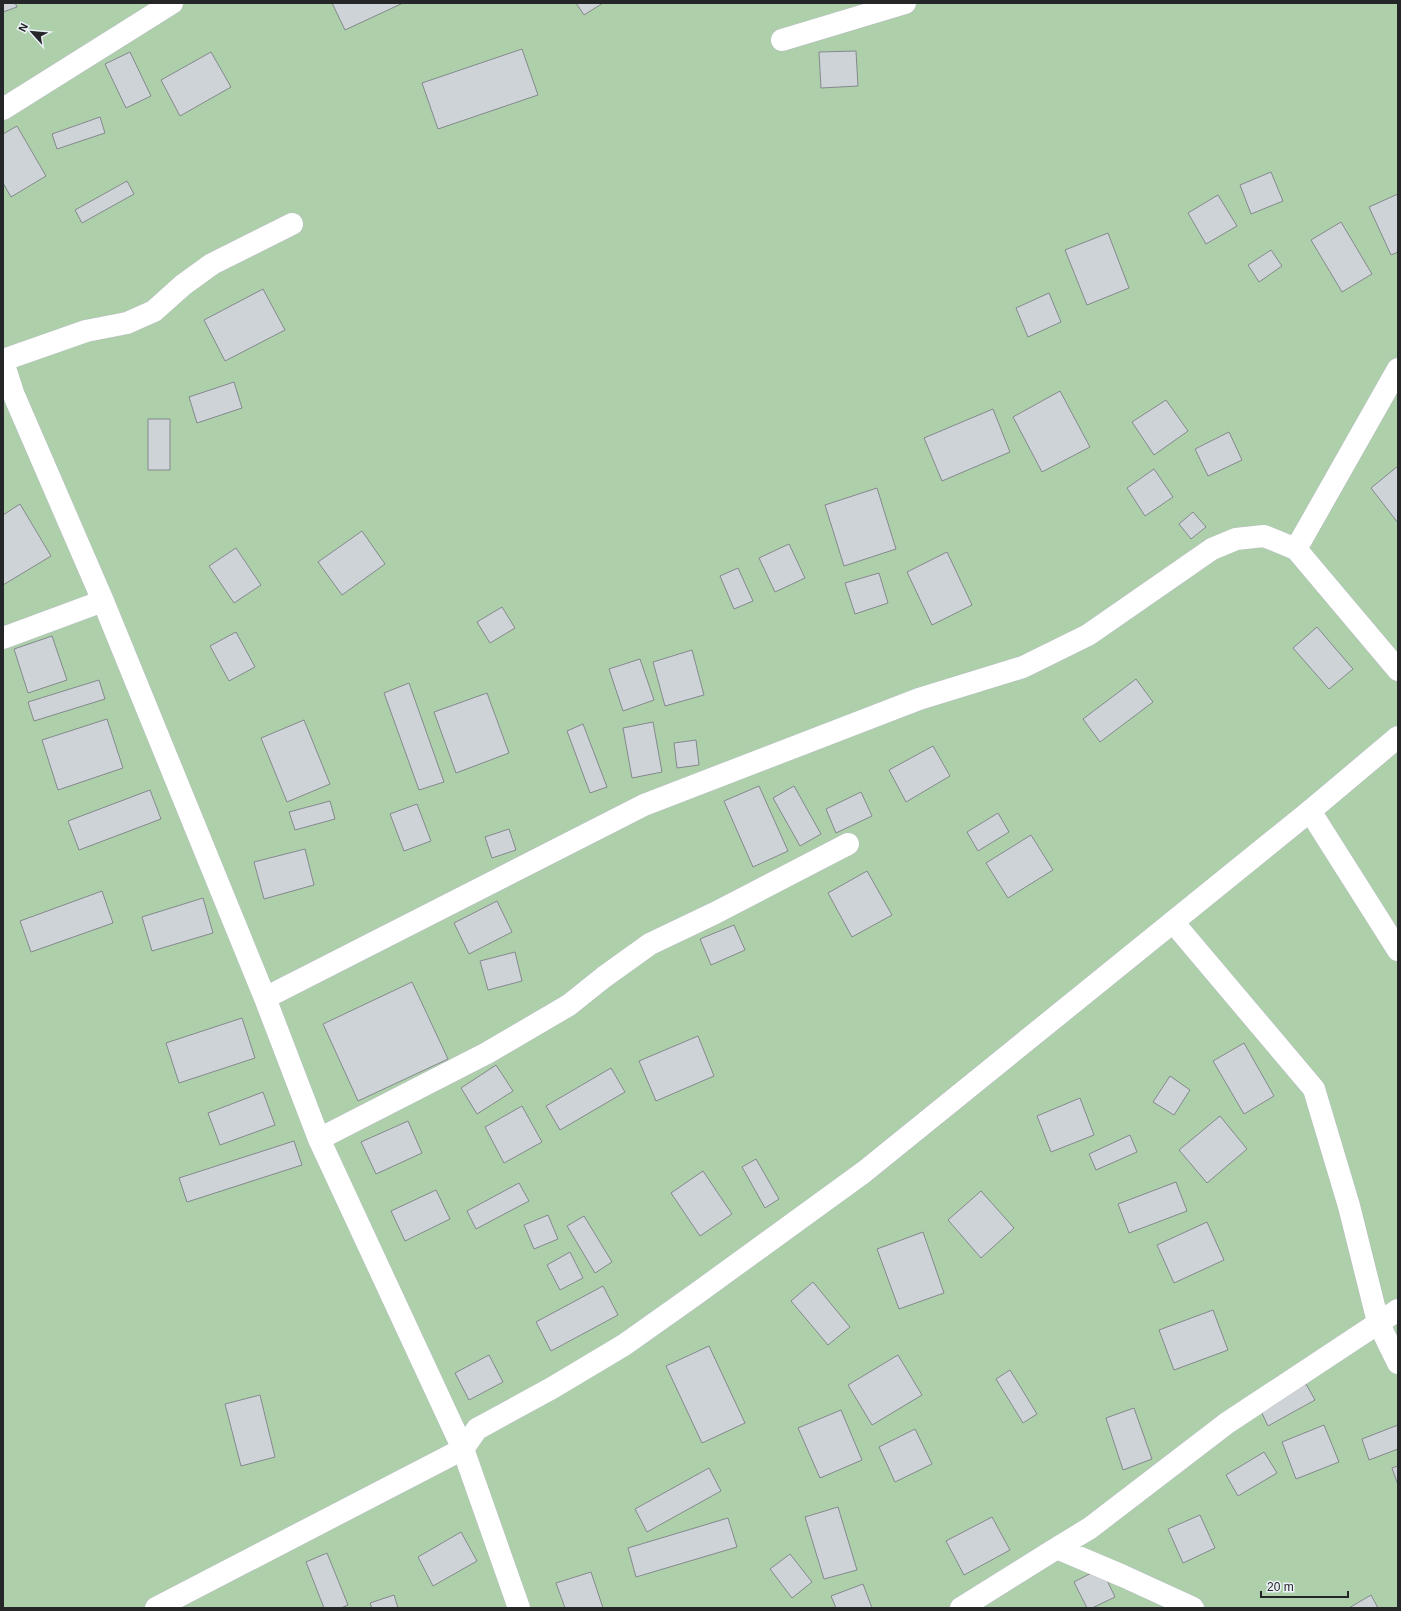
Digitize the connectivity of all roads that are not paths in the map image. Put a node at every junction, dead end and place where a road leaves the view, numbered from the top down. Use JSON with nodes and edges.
{"nodes":[{"id":1,"x":172,"y":3,"type":"edge"},
{"id":2,"x":904,"y":3,"type":"edge"},
{"id":3,"x":782,"y":40,"type":"dead end"},
{"id":4,"x":3,"y":108,"type":"edge"},
{"id":5,"x":292,"y":224,"type":"dead end"},
{"id":6,"x":3,"y":361,"type":"edge"},
{"id":7,"x":1398,"y":369,"type":"edge"},
{"id":8,"x":8,"y":395,"type":"edge"},
{"id":9,"x":1296,"y":549,"type":"junction"},
{"id":10,"x":103,"y":601,"type":"junction"},
{"id":11,"x":3,"y":638,"type":"edge"},
{"id":12,"x":1398,"y":670,"type":"edge"},
{"id":13,"x":1398,"y":737,"type":"edge"},
{"id":14,"x":1310,"y":811,"type":"junction"},
{"id":15,"x":848,"y":844,"type":"dead end"},
{"id":16,"x":1173,"y":922,"type":"junction"},
{"id":17,"x":1398,"y":950,"type":"edge"},
{"id":18,"x":265,"y":998,"type":"junction"},
{"id":19,"x":319,"y":1139,"type":"junction"},
{"id":20,"x":1398,"y":1310,"type":"edge"},
{"id":21,"x":1378,"y":1322,"type":"junction"},
{"id":22,"x":1398,"y":1362,"type":"edge"},
{"id":23,"x":463,"y":1449,"type":"junction"},
{"id":24,"x":1057,"y":1548,"type":"junction"},
{"id":25,"x":156,"y":1608,"type":"edge"},
{"id":26,"x":519,"y":1608,"type":"edge"},
{"id":27,"x":961,"y":1608,"type":"edge"},
{"id":28,"x":1193,"y":1608,"type":"edge"}],
"edges":[{"from":1,"to":4,"type":"street"},
{"from":2,"to":3,"type":"street"},
{"from":5,"to":6,"type":"street"},
{"from":6,"to":8,"type":"street"},
{"from":7,"to":9,"type":"street"},
{"from":8,"to":10,"type":"street"},
{"from":9,"to":12,"type":"street"},
{"from":9,"to":18,"type":"street"},
{"from":10,"to":11,"type":"street"},
{"from":10,"to":18,"type":"street"},
{"from":13,"to":14,"type":"street"},
{"from":14,"to":16,"type":"street"},
{"from":14,"to":17,"type":"street"},
{"from":15,"to":19,"type":"street"},
{"from":16,"to":21,"type":"street"},
{"from":16,"to":23,"type":"street"},
{"from":18,"to":19,"type":"street"},
{"from":19,"to":23,"type":"street"},
{"from":20,"to":21,"type":"street"},
{"from":21,"to":22,"type":"street"},
{"from":21,"to":24,"type":"street"},
{"from":23,"to":25,"type":"street"},
{"from":23,"to":26,"type":"street"},
{"from":24,"to":27,"type":"street"},
{"from":24,"to":28,"type":"street"}]}
